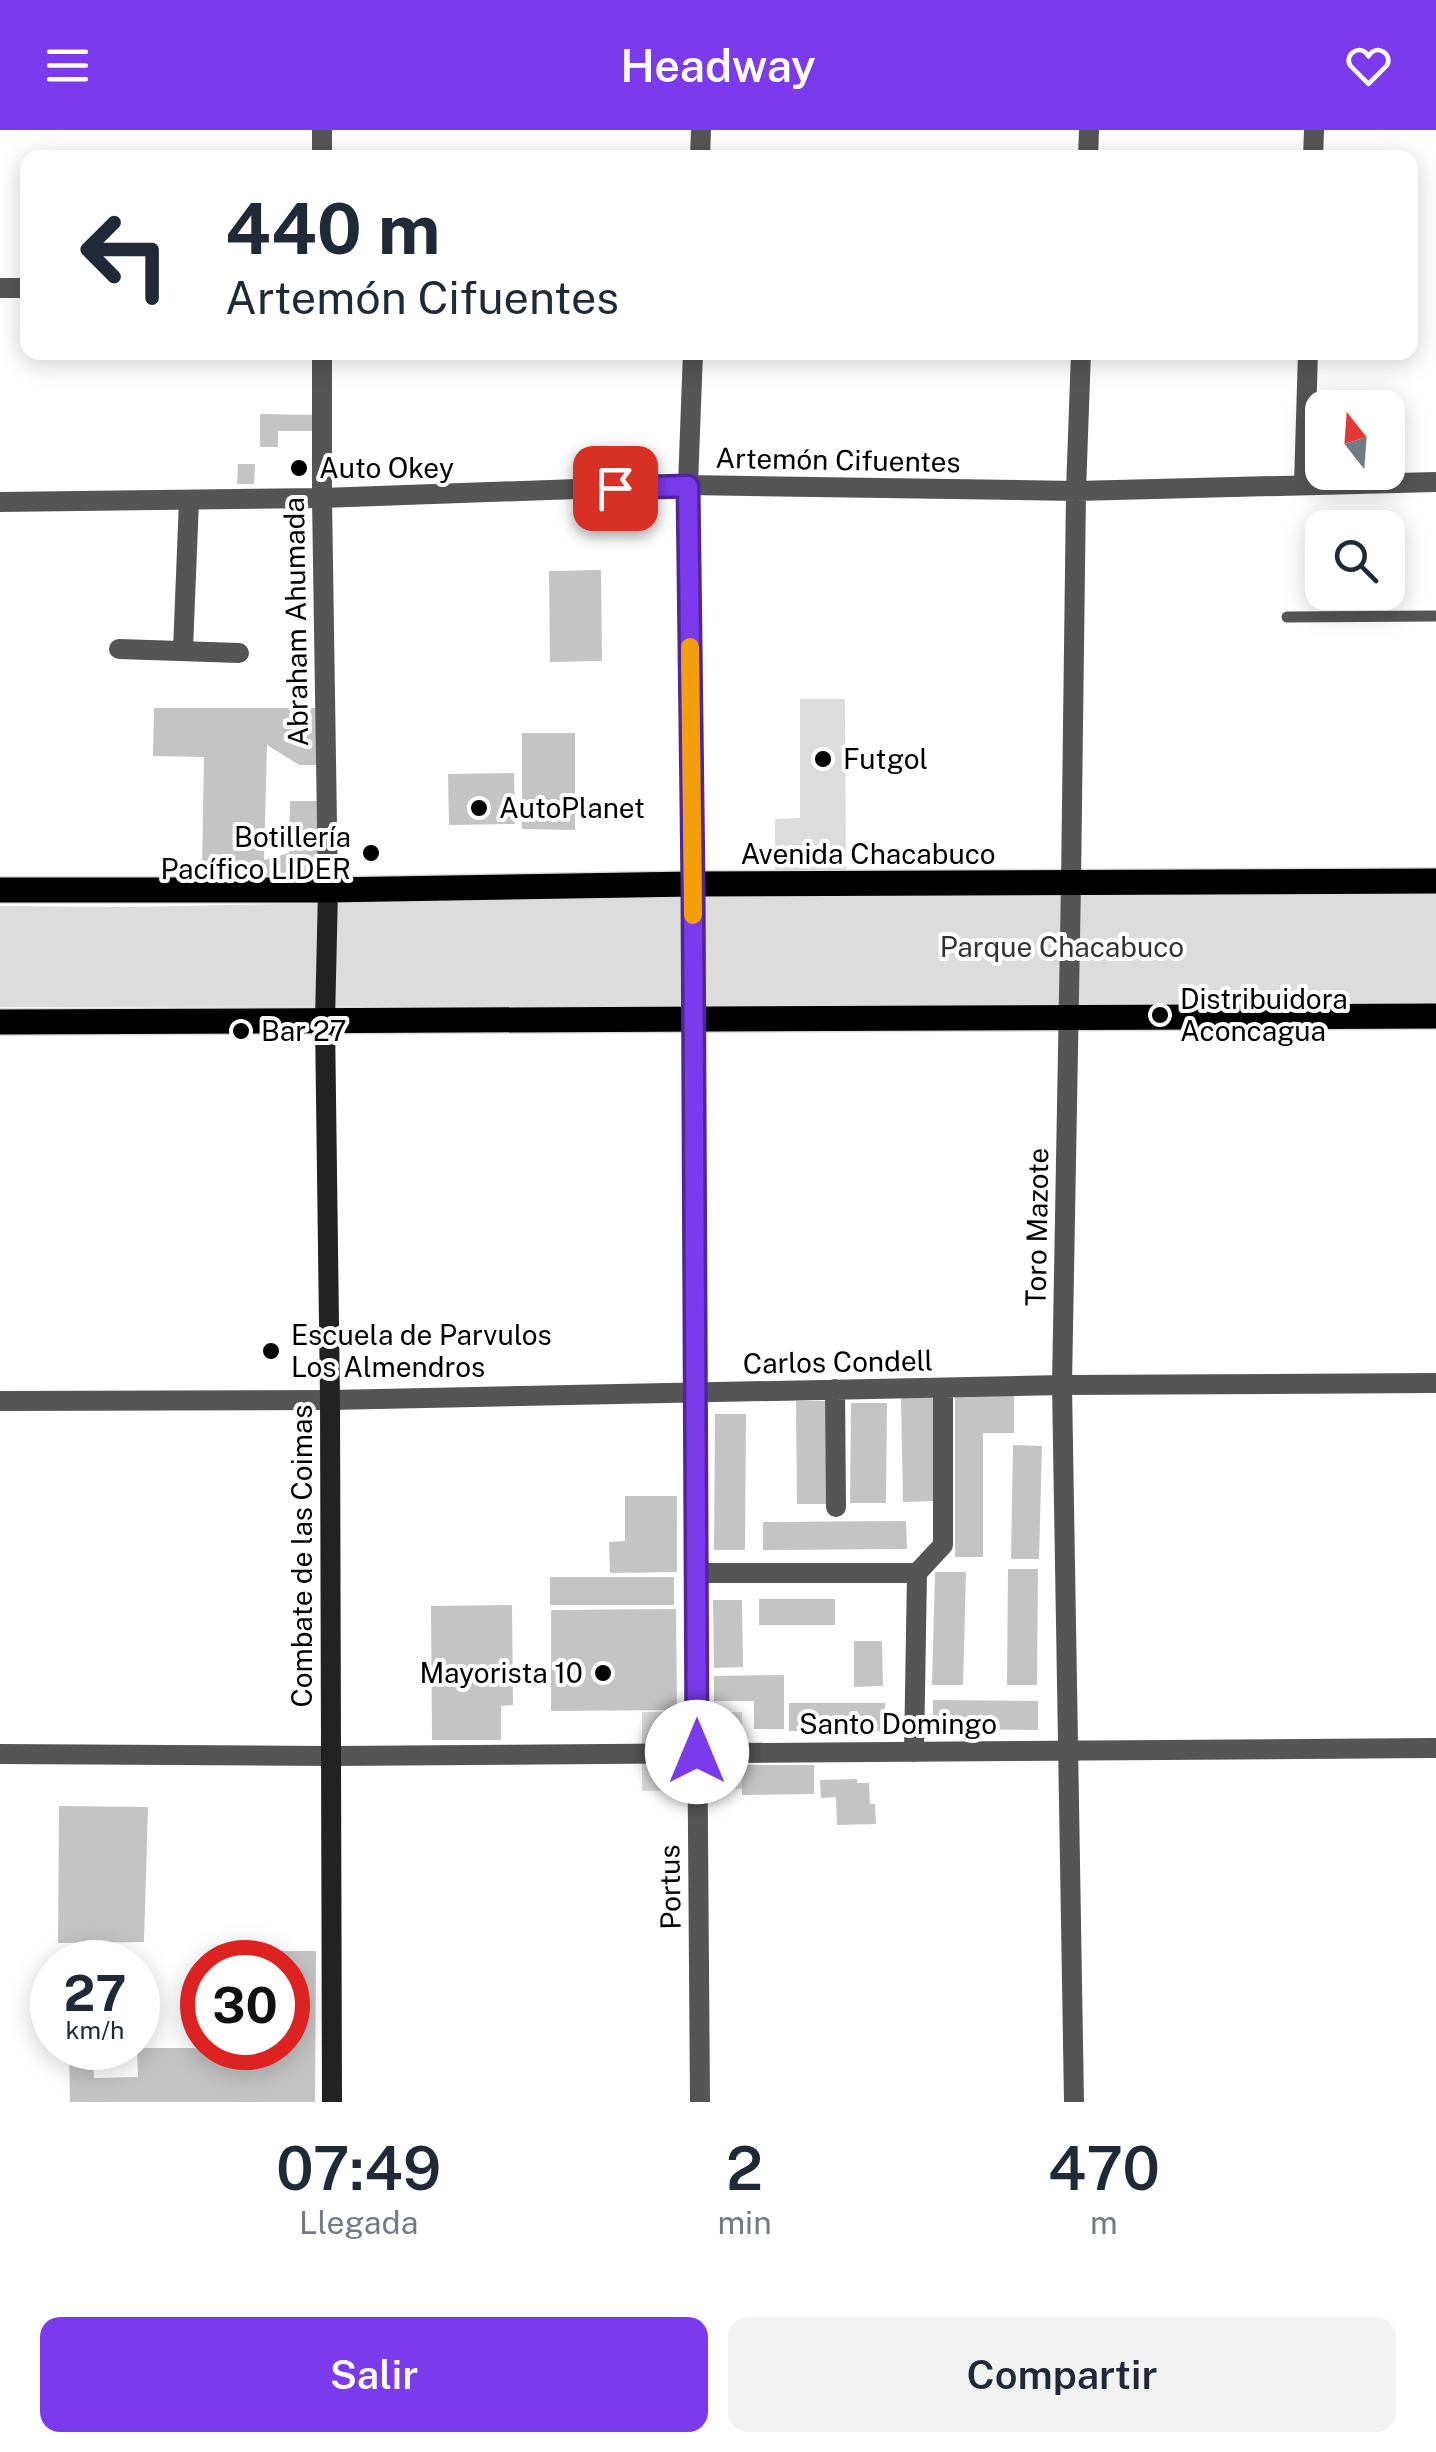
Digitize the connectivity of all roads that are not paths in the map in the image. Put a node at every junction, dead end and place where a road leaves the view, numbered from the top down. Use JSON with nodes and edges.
{"nodes":[{"id":1,"x":322,"y":360,"type":"edge"},
{"id":2,"x":693,"y":360,"type":"edge"},
{"id":3,"x":1081,"y":360,"type":"edge"},
{"id":4,"x":1308,"y":360,"type":"edge"},
{"id":5,"x":1436,"y":482,"type":"edge"},
{"id":6,"x":1304,"y":485,"type":"junction"},
{"id":7,"x":688,"y":486,"type":"junction"},
{"id":8,"x":1076,"y":491,"type":"junction"},
{"id":9,"x":322,"y":498,"type":"junction"},
{"id":10,"x":190,"y":500,"type":"junction"},
{"id":11,"x":0,"y":502,"type":"edge"},
{"id":12,"x":1436,"y":616,"type":"edge"},
{"id":13,"x":1287,"y":617,"type":"dead end"},
{"id":14,"x":119,"y":649,"type":"dead end"},
{"id":15,"x":183,"y":650,"type":"junction"},
{"id":16,"x":238,"y":653,"type":"dead end"},
{"id":17,"x":1436,"y":881,"type":"edge"},
{"id":18,"x":1072,"y":883,"type":"junction"},
{"id":19,"x":693,"y":884,"type":"junction"},
{"id":20,"x":0,"y":890,"type":"edge"},
{"id":21,"x":328,"y":890,"type":"junction"},
{"id":22,"x":1436,"y":1016,"type":"edge"},
{"id":23,"x":1068,"y":1018,"type":"junction"},
{"id":24,"x":693,"y":1019,"type":"junction"},
{"id":25,"x":326,"y":1021,"type":"junction"},
{"id":26,"x":0,"y":1022,"type":"edge"},
{"id":27,"x":1436,"y":1382,"type":"edge"},
{"id":28,"x":1062,"y":1385,"type":"junction"},
{"id":29,"x":943,"y":1388,"type":"junction"},
{"id":30,"x":835,"y":1389,"type":"junction"},
{"id":31,"x":694,"y":1392,"type":"junction"},
{"id":32,"x":330,"y":1400,"type":"junction"},
{"id":33,"x":0,"y":1401,"type":"edge"},
{"id":34,"x":836,"y":1507,"type":"dead end"},
{"id":35,"x":696,"y":1573,"type":"junction"},
{"id":36,"x":917,"y":1573,"type":"junction"},
{"id":37,"x":1436,"y":1748,"type":"edge"},
{"id":38,"x":1067,"y":1750,"type":"junction"},
{"id":39,"x":697,"y":1752,"type":"junction"},
{"id":40,"x":914,"y":1752,"type":"junction"},
{"id":41,"x":0,"y":1754,"type":"edge"},
{"id":42,"x":330,"y":1756,"type":"junction"},
{"id":43,"x":332,"y":2102,"type":"edge"},
{"id":44,"x":700,"y":2102,"type":"edge"},
{"id":45,"x":1074,"y":2102,"type":"edge"}],
"edges":[{"from":1,"to":9,"type":"street","name":"Abraham Ahumada"},
{"from":2,"to":7,"type":"street","name":"Portus"},
{"from":3,"to":8,"type":"street","name":"Toro Mazote"},
{"from":4,"to":6,"type":"street"},
{"from":5,"to":6,"type":"street","name":"Artemón Cifuentes"},
{"from":6,"to":8,"type":"street","name":"Artemón Cifuentes"},
{"from":7,"to":8,"type":"street","name":"Artemón Cifuentes"},
{"from":7,"to":9,"type":"street","name":"Artemón Cifuentes"},
{"from":7,"to":19,"type":"street","name":"Portus"},
{"from":8,"to":18,"type":"street","name":"Toro Mazote"},
{"from":9,"to":10,"type":"street","name":"Artemón Cifuentes"},
{"from":9,"to":21,"type":"street","name":"Abraham Ahumada"},
{"from":10,"to":11,"type":"street","name":"Artemón Cifuentes"},
{"from":10,"to":15,"type":"street"},
{"from":12,"to":13,"type":"lane"},
{"from":14,"to":15,"type":"street"},
{"from":15,"to":16,"type":"street"},
{"from":17,"to":18,"type":"main road","name":"Avenida Chacabuco"},
{"from":18,"to":19,"type":"main road","name":"Avenida Chacabuco"},
{"from":18,"to":23,"type":"street","name":"Toro Mazote"},
{"from":19,"to":21,"type":"main road","name":"Avenida Chacabuco"},
{"from":19,"to":24,"type":"street","name":"Portus"},
{"from":20,"to":21,"type":"main road","name":"Avenida Chacabuco"},
{"from":21,"to":25,"type":"main road","name":"Combate de las Coimas"},
{"from":22,"to":23,"type":"main road"},
{"from":23,"to":24,"type":"main road"},
{"from":23,"to":28,"type":"street","name":"Toro Mazote"},
{"from":24,"to":25,"type":"main road"},
{"from":24,"to":31,"type":"street","name":"Portus"},
{"from":25,"to":26,"type":"main road"},
{"from":25,"to":32,"type":"main road","name":"Combate de las Coimas"},
{"from":27,"to":28,"type":"street","name":"Carlos Condell"},
{"from":28,"to":29,"type":"street","name":"Carlos Condell"},
{"from":28,"to":38,"type":"street","name":"Toro Mazote"},
{"from":29,"to":30,"type":"street","name":"Carlos Condell"},
{"from":29,"to":36,"type":"street"},
{"from":30,"to":31,"type":"street","name":"Carlos Condell"},
{"from":30,"to":34,"type":"street"},
{"from":31,"to":32,"type":"street","name":"Carlos Condell"},
{"from":31,"to":35,"type":"street","name":"Portus"},
{"from":32,"to":33,"type":"street","name":"Carlos Condell"},
{"from":32,"to":42,"type":"main road","name":"Combate de las Coimas"},
{"from":35,"to":36,"type":"street"},
{"from":35,"to":39,"type":"street","name":"Portus"},
{"from":36,"to":40,"type":"street"},
{"from":37,"to":38,"type":"street","name":"Santo Domingo"},
{"from":38,"to":40,"type":"street","name":"Santo Domingo"},
{"from":38,"to":45,"type":"street","name":"Toro Mazote"},
{"from":39,"to":40,"type":"street","name":"Santo Domingo"},
{"from":39,"to":42,"type":"street","name":"Santo Domingo"},
{"from":39,"to":44,"type":"street","name":"Portus"},
{"from":41,"to":42,"type":"street","name":"Santo Domingo"},
{"from":42,"to":43,"type":"main road","name":"Combate de las Coimas"}]}
